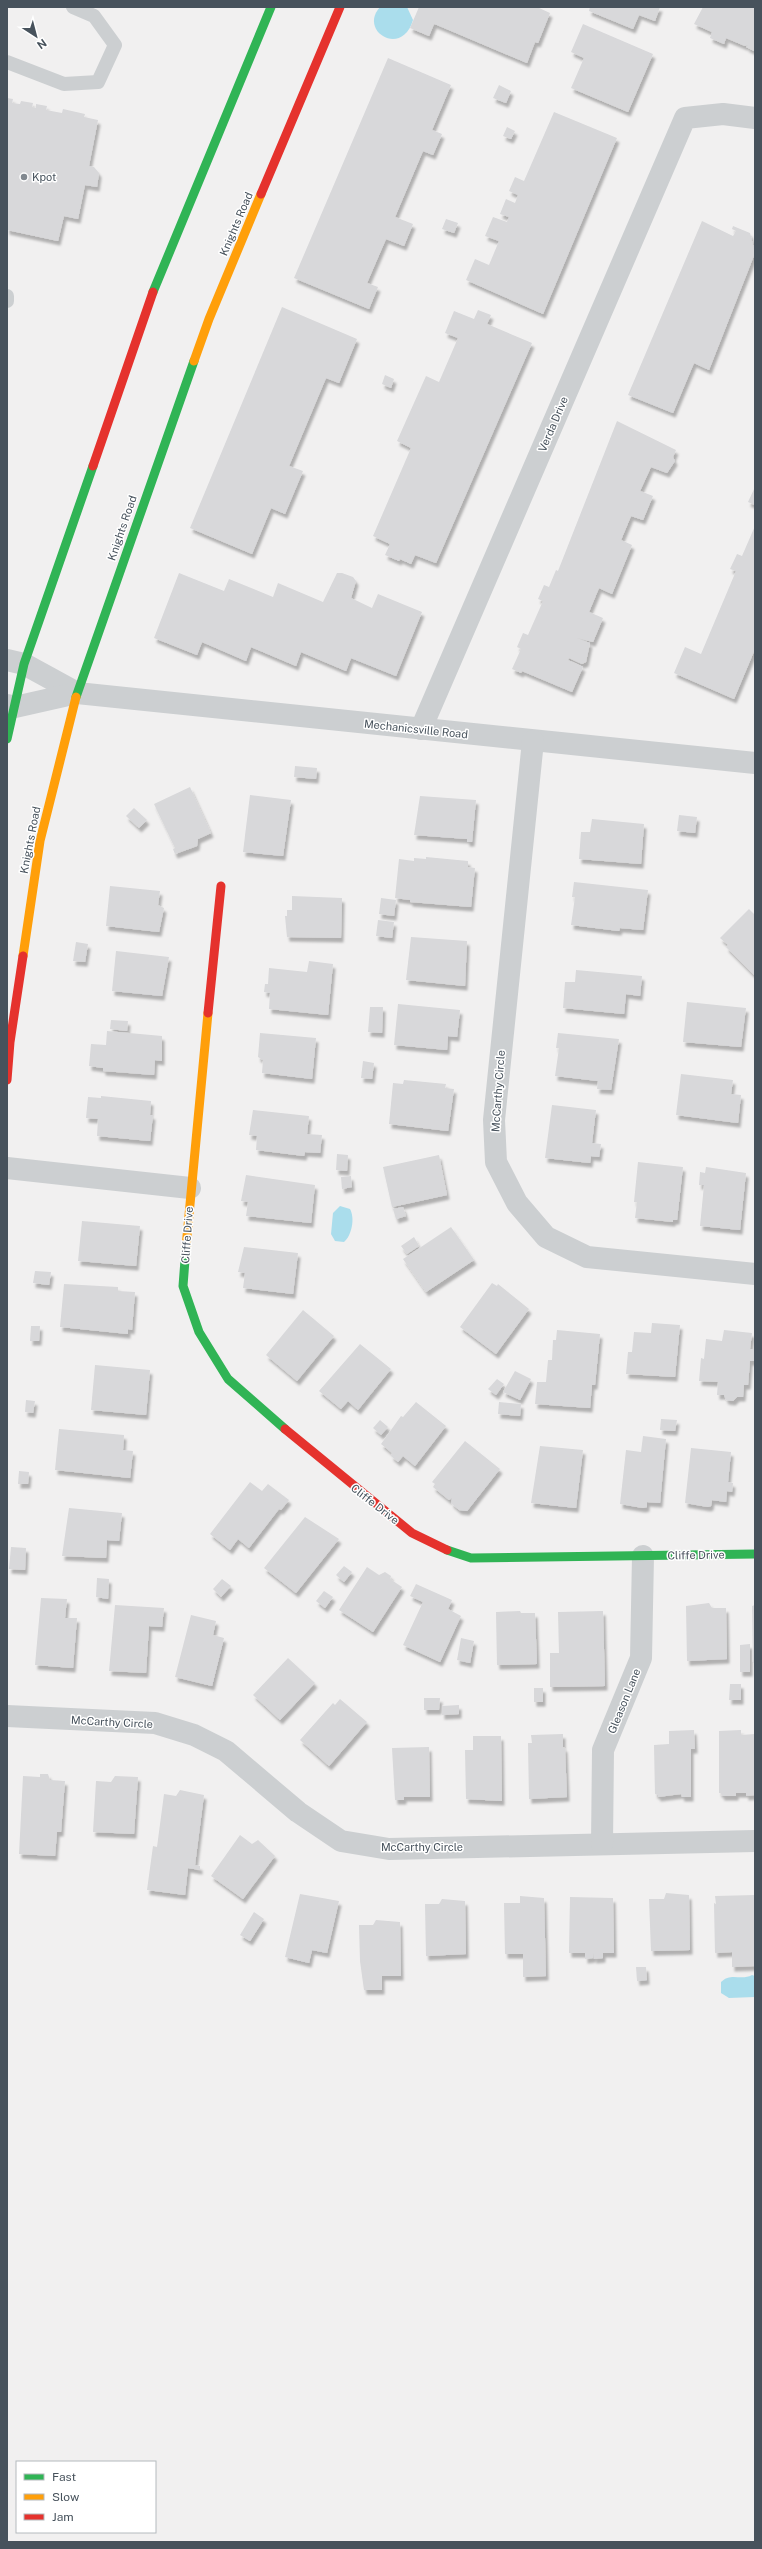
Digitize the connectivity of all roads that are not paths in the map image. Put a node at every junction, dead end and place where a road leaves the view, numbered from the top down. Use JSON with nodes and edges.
{"nodes":[{"id":1,"x":73,"y":7,"type":"edge"},
{"id":2,"x":271,"y":7,"type":"edge"},
{"id":3,"x":340,"y":7,"type":"edge"},
{"id":4,"x":7,"y":62,"type":"edge"},
{"id":5,"x":755,"y":118,"type":"edge"},
{"id":6,"x":7,"y":296,"type":"edge"},
{"id":7,"x":7,"y":301,"type":"edge"},
{"id":8,"x":15,"y":662,"type":"edge"},
{"id":9,"x":77,"y":693,"type":"junction"},
{"id":10,"x":11,"y":706,"type":"edge"},
{"id":11,"x":421,"y":730,"type":"junction"},
{"id":12,"x":7,"y":739,"type":"edge"},
{"id":13,"x":533,"y":741,"type":"junction"},
{"id":14,"x":755,"y":763,"type":"edge"},
{"id":15,"x":221,"y":886,"type":"dead end"},
{"id":16,"x":7,"y":1080,"type":"edge"},
{"id":17,"x":7,"y":1168,"type":"edge"},
{"id":18,"x":190,"y":1188,"type":"junction"},
{"id":19,"x":755,"y":1274,"type":"edge"},
{"id":20,"x":755,"y":1554,"type":"edge"},
{"id":21,"x":643,"y":1556,"type":"junction"},
{"id":22,"x":7,"y":1716,"type":"edge"},
{"id":23,"x":755,"y":1841,"type":"edge"},
{"id":24,"x":602,"y":1844,"type":"junction"}],
"edges":[{"from":1,"to":4,"type":"lane"},
{"from":2,"to":8,"type":"main road"},
{"from":3,"to":9,"type":"main road","name":"Knights Road"},
{"from":5,"to":11,"type":"street","name":"Verda Drive"},
{"from":6,"to":7,"type":"lane"},
{"from":8,"to":9,"type":"street"},
{"from":8,"to":10,"type":"main road"},
{"from":9,"to":10,"type":"street"},
{"from":9,"to":11,"type":"street","name":"Mechanicsville Road"},
{"from":9,"to":16,"type":"main road","name":"Knights Road"},
{"from":10,"to":12,"type":"main road"},
{"from":11,"to":13,"type":"street","name":"Mechanicsville Road"},
{"from":13,"to":14,"type":"street","name":"Mechanicsville Road"},
{"from":13,"to":19,"type":"street","name":"McCarthy Circle"},
{"from":15,"to":18,"type":"main road","name":"Cliffe Drive"},
{"from":17,"to":18,"type":"street"},
{"from":18,"to":21,"type":"main road","name":"Cliffe Drive"},
{"from":20,"to":21,"type":"main road","name":"Cliffe Drive"},
{"from":21,"to":24,"type":"street","name":"Gleason Lane"},
{"from":22,"to":24,"type":"street","name":"McCarthy Circle"},
{"from":23,"to":24,"type":"street","name":"McCarthy Circle"}]}
